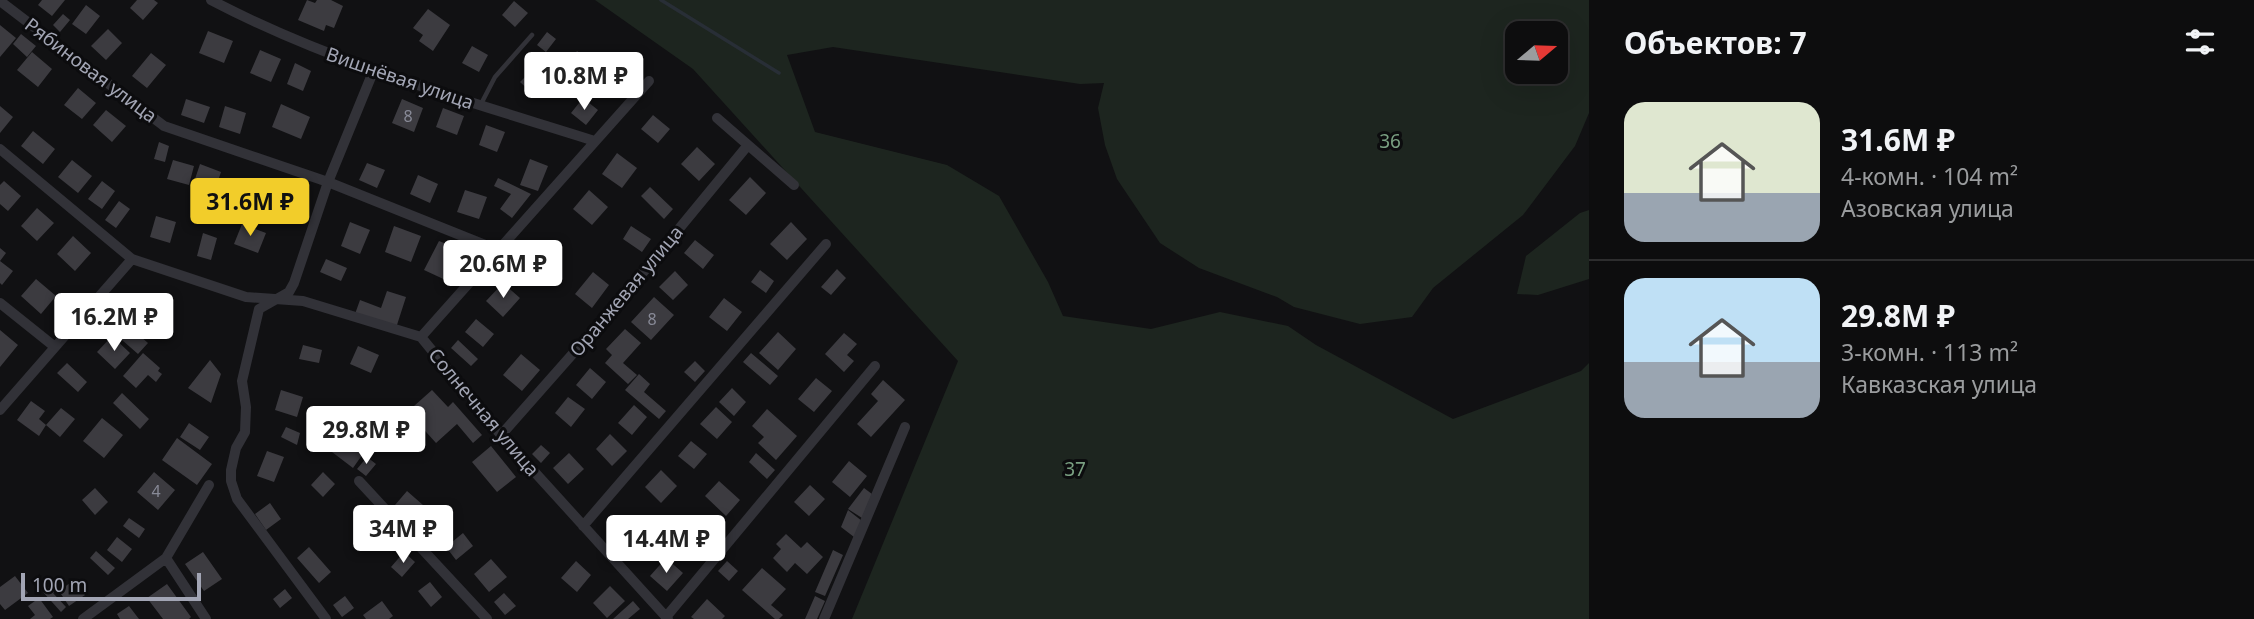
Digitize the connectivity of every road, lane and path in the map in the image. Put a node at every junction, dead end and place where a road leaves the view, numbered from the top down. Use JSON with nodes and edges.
{"nodes":[{"id":1,"x":211,"y":0,"type":"edge"},
{"id":2,"x":0,"y":1,"type":"edge"},
{"id":3,"x":532,"y":35,"type":"dead end"},
{"id":4,"x":373,"y":72,"type":"junction"},
{"id":5,"x":649,"y":80,"type":"dead end"},
{"id":6,"x":481,"y":105,"type":"junction"},
{"id":7,"x":717,"y":118,"type":"dead end"},
{"id":8,"x":596,"y":141,"type":"junction"},
{"id":9,"x":748,"y":145,"type":"junction"},
{"id":10,"x":0,"y":149,"type":"edge"},
{"id":11,"x":328,"y":183,"type":"junction"},
{"id":12,"x":794,"y":185,"type":"dead end"},
{"id":13,"x":826,"y":244,"type":"dead end"},
{"id":14,"x":500,"y":251,"type":"junction"},
{"id":15,"x":132,"y":260,"type":"junction"},
{"id":16,"x":276,"y":300,"type":"junction"},
{"id":17,"x":0,"y":303,"type":"edge"},
{"id":18,"x":421,"y":337,"type":"junction"},
{"id":19,"x":55,"y":347,"type":"junction"},
{"id":20,"x":875,"y":366,"type":"dead end"},
{"id":21,"x":0,"y":410,"type":"edge"},
{"id":22,"x":905,"y":427,"type":"dead end"},
{"id":23,"x":501,"y":435,"type":"junction"},
{"id":24,"x":359,"y":481,"type":"dead end"},
{"id":25,"x":209,"y":485,"type":"dead end"},
{"id":26,"x":583,"y":526,"type":"junction"},
{"id":27,"x":166,"y":558,"type":"junction"},
{"id":28,"x":667,"y":618,"type":"edge"},
{"id":29,"x":83,"y":619,"type":"edge"},
{"id":30,"x":206,"y":619,"type":"edge"},
{"id":31,"x":326,"y":619,"type":"edge"},
{"id":32,"x":487,"y":619,"type":"edge"},
{"id":33,"x":824,"y":619,"type":"edge"}],
"edges":[{"from":1,"to":4,"type":"street","name":"Вишнёвая улица"},
{"from":2,"to":11,"type":"street","name":"Рябиновая улица"},
{"from":3,"to":6,"type":"lane"},
{"from":4,"to":6,"type":"street","name":"Вишнёвая улица"},
{"from":4,"to":11,"type":"street"},
{"from":5,"to":8,"type":"street"},
{"from":6,"to":8,"type":"street","name":"Вишнёвая улица"},
{"from":7,"to":9,"type":"street"},
{"from":8,"to":14,"type":"street"},
{"from":9,"to":12,"type":"street"},
{"from":9,"to":23,"type":"street","name":"Оранжевая улица"},
{"from":10,"to":15,"type":"street","name":"Солнечная улица"},
{"from":11,"to":14,"type":"street","name":"Рябиновая улица"},
{"from":11,"to":16,"type":"street"},
{"from":13,"to":26,"type":"street"},
{"from":14,"to":18,"type":"street"},
{"from":15,"to":16,"type":"street","name":"Солнечная улица"},
{"from":15,"to":19,"type":"street"},
{"from":16,"to":18,"type":"street","name":"Солнечная улица"},
{"from":16,"to":31,"type":"street"},
{"from":17,"to":19,"type":"street"},
{"from":18,"to":23,"type":"street","name":"Солнечная улица"},
{"from":19,"to":21,"type":"street"},
{"from":20,"to":28,"type":"street"},
{"from":22,"to":33,"type":"street"},
{"from":23,"to":26,"type":"street","name":"Солнечная улица"},
{"from":24,"to":32,"type":"street"},
{"from":25,"to":27,"type":"street"},
{"from":26,"to":28,"type":"street","name":"Солнечная улица"},
{"from":27,"to":29,"type":"street"},
{"from":27,"to":30,"type":"street"}]}
